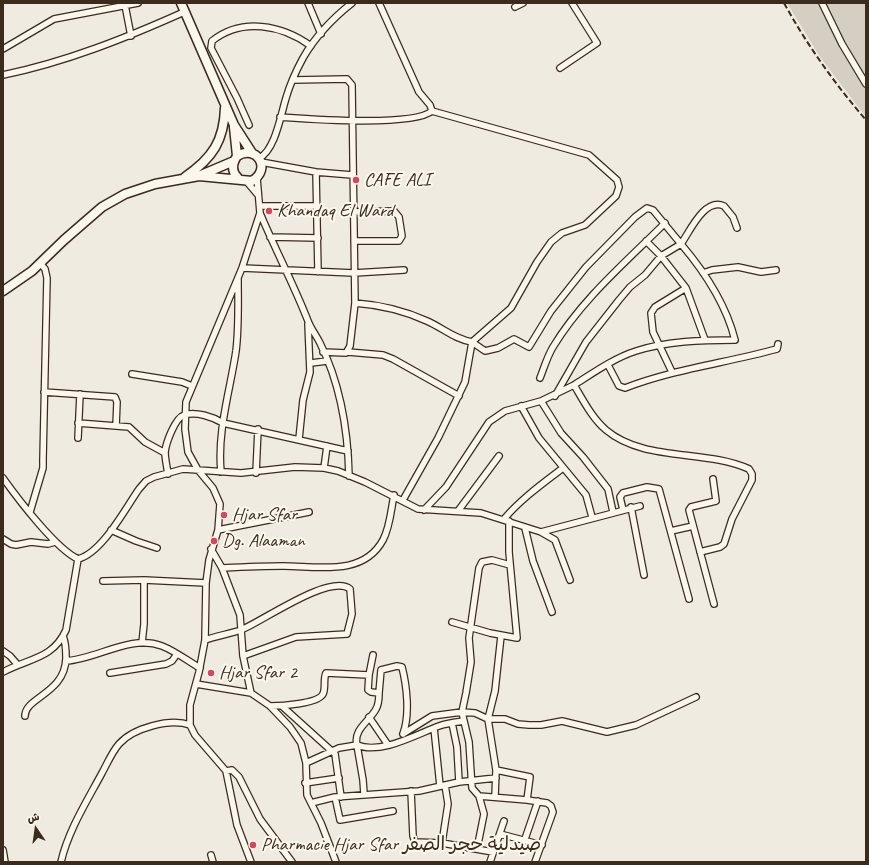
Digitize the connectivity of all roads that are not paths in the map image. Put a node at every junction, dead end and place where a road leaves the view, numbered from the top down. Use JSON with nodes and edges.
{"nodes":[{"id":1,"x":138,"y":3,"type":"edge"},
{"id":2,"x":181,"y":3,"type":"edge"},
{"id":3,"x":308,"y":3,"type":"edge"},
{"id":4,"x":352,"y":3,"type":"edge"},
{"id":5,"x":379,"y":3,"type":"edge"},
{"id":6,"x":523,"y":3,"type":"edge"},
{"id":7,"x":572,"y":3,"type":"edge"},
{"id":8,"x":822,"y":3,"type":"edge"},
{"id":9,"x":125,"y":5,"type":"junction"},
{"id":10,"x":515,"y":7,"type":"dead end"},
{"id":11,"x":184,"y":12,"type":"junction"},
{"id":12,"x":321,"y":34,"type":"junction"},
{"id":13,"x":131,"y":36,"type":"junction"},
{"id":14,"x":311,"y":46,"type":"junction"},
{"id":15,"x":3,"y":49,"type":"edge"},
{"id":16,"x":217,"y":60,"type":"junction"},
{"id":17,"x":208,"y":65,"type":"junction"},
{"id":18,"x":560,"y":68,"type":"dead end"},
{"id":19,"x":3,"y":75,"type":"edge"},
{"id":20,"x":293,"y":80,"type":"junction"},
{"id":21,"x":866,"y":84,"type":"edge"},
{"id":22,"x":226,"y":105,"type":"junction"},
{"id":23,"x":432,"y":111,"type":"junction"},
{"id":24,"x":280,"y":118,"type":"junction"},
{"id":25,"x":352,"y":121,"type":"junction"},
{"id":26,"x":234,"y":125,"type":"junction"},
{"id":27,"x":249,"y":125,"type":"dead end"},
{"id":28,"x":236,"y":158,"type":"junction"},
{"id":29,"x":257,"y":158,"type":"junction"},
{"id":30,"x":316,"y":172,"type":"junction"},
{"id":31,"x":352,"y":174,"type":"junction"},
{"id":32,"x":199,"y":176,"type":"junction"},
{"id":33,"x":182,"y":178,"type":"junction"},
{"id":34,"x":238,"y":178,"type":"junction"},
{"id":35,"x":257,"y":178,"type":"junction"},
{"id":36,"x":247,"y":182,"type":"junction"},
{"id":37,"x":259,"y":195,"type":"junction"},
{"id":38,"x":260,"y":206,"type":"junction"},
{"id":39,"x":317,"y":206,"type":"junction"},
{"id":40,"x":353,"y":212,"type":"junction"},
{"id":41,"x":260,"y":213,"type":"junction"},
{"id":42,"x":665,"y":223,"type":"junction"},
{"id":43,"x":737,"y":228,"type":"dead end"},
{"id":44,"x":270,"y":237,"type":"junction"},
{"id":45,"x":318,"y":238,"type":"junction"},
{"id":46,"x":354,"y":241,"type":"junction"},
{"id":47,"x":646,"y":241,"type":"junction"},
{"id":48,"x":681,"y":244,"type":"junction"},
{"id":49,"x":661,"y":256,"type":"junction"},
{"id":50,"x":40,"y":263,"type":"junction"},
{"id":51,"x":242,"y":268,"type":"junction"},
{"id":52,"x":404,"y":270,"type":"dead end"},
{"id":53,"x":776,"y":270,"type":"dead end"},
{"id":54,"x":285,"y":271,"type":"junction"},
{"id":55,"x":318,"y":272,"type":"junction"},
{"id":56,"x":354,"y":273,"type":"junction"},
{"id":57,"x":704,"y":273,"type":"junction"},
{"id":58,"x":238,"y":276,"type":"junction"},
{"id":59,"x":686,"y":288,"type":"junction"},
{"id":60,"x":3,"y":291,"type":"edge"},
{"id":61,"x":355,"y":302,"type":"junction"},
{"id":62,"x":308,"y":322,"type":"junction"},
{"id":63,"x":705,"y":340,"type":"junction"},
{"id":64,"x":472,"y":342,"type":"junction"},
{"id":65,"x":778,"y":344,"type":"dead end"},
{"id":66,"x":659,"y":346,"type":"junction"},
{"id":67,"x":323,"y":352,"type":"junction"},
{"id":68,"x":348,"y":352,"type":"junction"},
{"id":69,"x":327,"y":361,"type":"junction"},
{"id":70,"x":311,"y":363,"type":"junction"},
{"id":71,"x":608,"y":365,"type":"junction"},
{"id":72,"x":672,"y":372,"type":"junction"},
{"id":73,"x":132,"y":374,"type":"dead end"},
{"id":74,"x":540,"y":378,"type":"dead end"},
{"id":75,"x":574,"y":385,"type":"junction"},
{"id":76,"x":192,"y":386,"type":"junction"},
{"id":77,"x":44,"y":392,"type":"junction"},
{"id":78,"x":80,"y":394,"type":"junction"},
{"id":79,"x":459,"y":396,"type":"junction"},
{"id":80,"x":555,"y":396,"type":"junction"},
{"id":81,"x":541,"y":401,"type":"junction"},
{"id":82,"x":521,"y":406,"type":"junction"},
{"id":83,"x":185,"y":414,"type":"junction"},
{"id":84,"x":78,"y":423,"type":"junction"},
{"id":85,"x":223,"y":423,"type":"junction"},
{"id":86,"x":116,"y":426,"type":"junction"},
{"id":87,"x":258,"y":430,"type":"junction"},
{"id":88,"x":78,"y":438,"type":"dead end"},
{"id":89,"x":299,"y":439,"type":"junction"},
{"id":90,"x":327,"y":446,"type":"junction"},
{"id":91,"x":348,"y":451,"type":"junction"},
{"id":92,"x":165,"y":453,"type":"junction"},
{"id":93,"x":499,"y":456,"type":"dead end"},
{"id":94,"x":324,"y":468,"type":"junction"},
{"id":95,"x":563,"y":468,"type":"junction"},
{"id":96,"x":198,"y":470,"type":"junction"},
{"id":97,"x":221,"y":472,"type":"junction"},
{"id":98,"x":256,"y":472,"type":"junction"},
{"id":99,"x":168,"y":474,"type":"junction"},
{"id":100,"x":349,"y":476,"type":"junction"},
{"id":101,"x":3,"y":478,"type":"edge"},
{"id":102,"x":713,"y":479,"type":"dead end"},
{"id":103,"x":394,"y":495,"type":"junction"},
{"id":104,"x":403,"y":500,"type":"junction"},
{"id":105,"x":640,"y":506,"type":"dead end"},
{"id":106,"x":631,"y":507,"type":"junction"},
{"id":107,"x":424,"y":510,"type":"junction"},
{"id":108,"x":623,"y":510,"type":"junction"},
{"id":109,"x":458,"y":511,"type":"junction"},
{"id":110,"x":30,"y":512,"type":"junction"},
{"id":111,"x":308,"y":512,"type":"dead end"},
{"id":112,"x":613,"y":512,"type":"junction"},
{"id":113,"x":592,"y":517,"type":"junction"},
{"id":114,"x":507,"y":520,"type":"junction"},
{"id":115,"x":693,"y":526,"type":"junction"},
{"id":116,"x":525,"y":528,"type":"junction"},
{"id":117,"x":111,"y":530,"type":"junction"},
{"id":118,"x":218,"y":530,"type":"junction"},
{"id":119,"x":671,"y":531,"type":"junction"},
{"id":120,"x":541,"y":532,"type":"junction"},
{"id":121,"x":3,"y":539,"type":"edge"},
{"id":122,"x":55,"y":542,"type":"junction"},
{"id":123,"x":157,"y":548,"type":"dead end"},
{"id":124,"x":211,"y":549,"type":"junction"},
{"id":125,"x":700,"y":552,"type":"junction"},
{"id":126,"x":78,"y":559,"type":"junction"},
{"id":127,"x":510,"y":565,"type":"junction"},
{"id":128,"x":222,"y":568,"type":"junction"},
{"id":129,"x":644,"y":575,"type":"dead end"},
{"id":130,"x":144,"y":580,"type":"junction"},
{"id":131,"x":570,"y":580,"type":"dead end"},
{"id":132,"x":103,"y":581,"type":"dead end"},
{"id":133,"x":206,"y":583,"type":"junction"},
{"id":134,"x":689,"y":599,"type":"dead end"},
{"id":135,"x":714,"y":604,"type":"dead end"},
{"id":136,"x":552,"y":612,"type":"dead end"},
{"id":137,"x":452,"y":622,"type":"dead end"},
{"id":138,"x":470,"y":627,"type":"junction"},
{"id":139,"x":241,"y":630,"type":"junction"},
{"id":140,"x":63,"y":636,"type":"junction"},
{"id":141,"x":501,"y":636,"type":"junction"},
{"id":142,"x":205,"y":640,"type":"junction"},
{"id":143,"x":142,"y":643,"type":"junction"},
{"id":144,"x":3,"y":651,"type":"edge"},
{"id":145,"x":177,"y":654,"type":"junction"},
{"id":146,"x":373,"y":655,"type":"dead end"},
{"id":147,"x":244,"y":656,"type":"junction"},
{"id":148,"x":66,"y":661,"type":"junction"},
{"id":149,"x":18,"y":664,"type":"junction"},
{"id":150,"x":200,"y":668,"type":"junction"},
{"id":151,"x":3,"y":672,"type":"edge"},
{"id":152,"x":110,"y":673,"type":"dead end"},
{"id":153,"x":369,"y":675,"type":"junction"},
{"id":154,"x":196,"y":684,"type":"junction"},
{"id":155,"x":251,"y":693,"type":"junction"},
{"id":156,"x":379,"y":693,"type":"junction"},
{"id":157,"x":696,"y":697,"type":"dead end"},
{"id":158,"x":270,"y":706,"type":"junction"},
{"id":159,"x":282,"y":706,"type":"junction"},
{"id":160,"x":462,"y":712,"type":"junction"},
{"id":161,"x":25,"y":716,"type":"dead end"},
{"id":162,"x":369,"y":717,"type":"junction"},
{"id":163,"x":488,"y":719,"type":"junction"},
{"id":164,"x":464,"y":720,"type":"junction"},
{"id":165,"x":452,"y":723,"type":"junction"},
{"id":166,"x":190,"y":725,"type":"junction"},
{"id":167,"x":434,"y":728,"type":"junction"},
{"id":168,"x":403,"y":734,"type":"junction"},
{"id":169,"x":400,"y":741,"type":"junction"},
{"id":170,"x":357,"y":745,"type":"junction"},
{"id":171,"x":388,"y":745,"type":"junction"},
{"id":172,"x":334,"y":751,"type":"junction"},
{"id":173,"x":306,"y":763,"type":"junction"},
{"id":174,"x":496,"y":770,"type":"junction"},
{"id":175,"x":226,"y":771,"type":"junction"},
{"id":176,"x":339,"y":778,"type":"junction"},
{"id":177,"x":496,"y":778,"type":"junction"},
{"id":178,"x":471,"y":780,"type":"junction"},
{"id":179,"x":459,"y":782,"type":"junction"},
{"id":180,"x":305,"y":783,"type":"junction"},
{"id":181,"x":443,"y":785,"type":"junction"},
{"id":182,"x":411,"y":791,"type":"junction"},
{"id":183,"x":364,"y":794,"type":"junction"},
{"id":184,"x":479,"y":796,"type":"junction"},
{"id":185,"x":335,"y":797,"type":"junction"},
{"id":186,"x":341,"y":797,"type":"junction"},
{"id":187,"x":494,"y":797,"type":"junction"},
{"id":188,"x":528,"y":800,"type":"junction"},
{"id":189,"x":538,"y":801,"type":"junction"},
{"id":190,"x":311,"y":803,"type":"junction"},
{"id":191,"x":393,"y":811,"type":"dead end"},
{"id":192,"x":504,"y":821,"type":"dead end"},
{"id":193,"x":500,"y":834,"type":"junction"},
{"id":194,"x":525,"y":839,"type":"junction"},
{"id":195,"x":442,"y":843,"type":"junction"},
{"id":196,"x":542,"y":845,"type":"junction"},
{"id":197,"x":477,"y":849,"type":"junction"},
{"id":198,"x":3,"y":850,"type":"edge"},
{"id":199,"x":493,"y":852,"type":"junction"},
{"id":200,"x":211,"y":855,"type":"dead end"},
{"id":201,"x":5,"y":862,"type":"edge"},
{"id":202,"x":61,"y":862,"type":"edge"},
{"id":203,"x":213,"y":862,"type":"edge"},
{"id":204,"x":251,"y":862,"type":"edge"},
{"id":205,"x":292,"y":862,"type":"edge"},
{"id":206,"x":336,"y":862,"type":"edge"},
{"id":207,"x":490,"y":862,"type":"edge"},
{"id":208,"x":535,"y":862,"type":"edge"}],
"edges":[{"from":1,"to":9,"type":"street"},
{"from":2,"to":11,"type":"street"},
{"from":3,"to":12,"type":"street"},
{"from":4,"to":12,"type":"street"},
{"from":5,"to":23,"type":"street"},
{"from":6,"to":10,"type":"street"},
{"from":7,"to":18,"type":"street"},
{"from":8,"to":21,"type":"street"},
{"from":9,"to":13,"type":"street"},
{"from":9,"to":15,"type":"street"},
{"from":11,"to":13,"type":"street"},
{"from":11,"to":17,"type":"street"},
{"from":12,"to":14,"type":"street"},
{"from":13,"to":19,"type":"street"},
{"from":14,"to":16,"type":"street"},
{"from":14,"to":20,"type":"street"},
{"from":16,"to":17,"type":"street"},
{"from":16,"to":27,"type":"street"},
{"from":17,"to":22,"type":"street"},
{"from":20,"to":24,"type":"street"},
{"from":20,"to":25,"type":"street"},
{"from":22,"to":26,"type":"street"},
{"from":22,"to":33,"type":"street"},
{"from":23,"to":25,"type":"street"},
{"from":23,"to":64,"type":"street"},
{"from":24,"to":25,"type":"street"},
{"from":24,"to":29,"type":"street"},
{"from":25,"to":31,"type":"street"},
{"from":26,"to":28,"type":"street"},
{"from":26,"to":29,"type":"street"},
{"from":28,"to":29,"type":"street"},
{"from":28,"to":32,"type":"street"},
{"from":28,"to":34,"type":"street"},
{"from":29,"to":30,"type":"street"},
{"from":29,"to":35,"type":"street"},
{"from":30,"to":31,"type":"street"},
{"from":30,"to":39,"type":"street"},
{"from":31,"to":40,"type":"street"},
{"from":32,"to":33,"type":"street"},
{"from":32,"to":34,"type":"street"},
{"from":33,"to":50,"type":"street"},
{"from":34,"to":36,"type":"street"},
{"from":35,"to":36,"type":"street"},
{"from":35,"to":37,"type":"street"},
{"from":36,"to":37,"type":"street"},
{"from":37,"to":38,"type":"street"},
{"from":38,"to":39,"type":"street"},
{"from":38,"to":41,"type":"street"},
{"from":39,"to":45,"type":"street"},
{"from":40,"to":46,"type":"street"},
{"from":40,"to":46,"type":"street"},
{"from":41,"to":44,"type":"street"},
{"from":41,"to":51,"type":"street"},
{"from":42,"to":47,"type":"street"},
{"from":42,"to":48,"type":"street"},
{"from":42,"to":64,"type":"street"},
{"from":43,"to":48,"type":"street"},
{"from":44,"to":45,"type":"street"},
{"from":44,"to":54,"type":"street"},
{"from":45,"to":55,"type":"street"},
{"from":46,"to":56,"type":"street"},
{"from":47,"to":49,"type":"street"},
{"from":47,"to":74,"type":"street"},
{"from":48,"to":49,"type":"street"},
{"from":48,"to":57,"type":"street"},
{"from":49,"to":59,"type":"street"},
{"from":49,"to":80,"type":"street"},
{"from":50,"to":60,"type":"street"},
{"from":50,"to":77,"type":"street"},
{"from":51,"to":54,"type":"street"},
{"from":51,"to":58,"type":"street"},
{"from":52,"to":56,"type":"street"},
{"from":53,"to":57,"type":"street"},
{"from":54,"to":55,"type":"street"},
{"from":54,"to":62,"type":"street"},
{"from":55,"to":56,"type":"street"},
{"from":56,"to":61,"type":"street"},
{"from":57,"to":63,"type":"street"},
{"from":58,"to":76,"type":"street"},
{"from":58,"to":85,"type":"street"},
{"from":59,"to":63,"type":"street"},
{"from":59,"to":66,"type":"street"},
{"from":61,"to":64,"type":"street"},
{"from":61,"to":68,"type":"street"},
{"from":62,"to":67,"type":"street"},
{"from":62,"to":70,"type":"street"},
{"from":63,"to":66,"type":"street"},
{"from":64,"to":79,"type":"street"},
{"from":65,"to":72,"type":"street"},
{"from":66,"to":71,"type":"street"},
{"from":66,"to":72,"type":"street"},
{"from":67,"to":68,"type":"street"},
{"from":67,"to":69,"type":"street"},
{"from":68,"to":79,"type":"street"},
{"from":69,"to":70,"type":"street"},
{"from":69,"to":91,"type":"street"},
{"from":70,"to":89,"type":"street"},
{"from":71,"to":72,"type":"street"},
{"from":71,"to":75,"type":"street"},
{"from":73,"to":76,"type":"street"},
{"from":75,"to":80,"type":"street"},
{"from":75,"to":125,"type":"street"},
{"from":76,"to":83,"type":"street"},
{"from":77,"to":78,"type":"street"},
{"from":77,"to":110,"type":"street"},
{"from":78,"to":84,"type":"street"},
{"from":78,"to":86,"type":"street"},
{"from":79,"to":104,"type":"street"},
{"from":80,"to":81,"type":"street"},
{"from":81,"to":82,"type":"street"},
{"from":81,"to":112,"type":"street"},
{"from":82,"to":95,"type":"street"},
{"from":82,"to":107,"type":"street"},
{"from":83,"to":85,"type":"street"},
{"from":83,"to":92,"type":"street"},
{"from":83,"to":96,"type":"street"},
{"from":84,"to":86,"type":"street"},
{"from":84,"to":88,"type":"street"},
{"from":85,"to":87,"type":"street"},
{"from":85,"to":97,"type":"street"},
{"from":86,"to":92,"type":"street"},
{"from":87,"to":89,"type":"street"},
{"from":87,"to":98,"type":"street"},
{"from":89,"to":90,"type":"street"},
{"from":90,"to":91,"type":"street"},
{"from":90,"to":94,"type":"street"},
{"from":91,"to":100,"type":"street"},
{"from":92,"to":99,"type":"street"},
{"from":93,"to":109,"type":"street"},
{"from":94,"to":98,"type":"street"},
{"from":94,"to":100,"type":"street"},
{"from":95,"to":113,"type":"street"},
{"from":95,"to":114,"type":"street"},
{"from":96,"to":97,"type":"street"},
{"from":96,"to":99,"type":"street"},
{"from":96,"to":118,"type":"street"},
{"from":97,"to":98,"type":"street"},
{"from":99,"to":117,"type":"street"},
{"from":100,"to":103,"type":"street"},
{"from":101,"to":110,"type":"street"},
{"from":102,"to":115,"type":"street"},
{"from":103,"to":104,"type":"street"},
{"from":103,"to":128,"type":"street"},
{"from":104,"to":107,"type":"street"},
{"from":105,"to":106,"type":"street"},
{"from":106,"to":108,"type":"street"},
{"from":106,"to":129,"type":"street"},
{"from":107,"to":109,"type":"street"},
{"from":108,"to":112,"type":"street"},
{"from":108,"to":119,"type":"street"},
{"from":109,"to":114,"type":"street"},
{"from":110,"to":122,"type":"street"},
{"from":111,"to":118,"type":"street"},
{"from":112,"to":113,"type":"street"},
{"from":113,"to":120,"type":"street"},
{"from":114,"to":116,"type":"street"},
{"from":114,"to":127,"type":"street"},
{"from":115,"to":119,"type":"street"},
{"from":115,"to":125,"type":"street"},
{"from":116,"to":120,"type":"street"},
{"from":116,"to":136,"type":"street"},
{"from":117,"to":123,"type":"street"},
{"from":117,"to":126,"type":"street"},
{"from":118,"to":124,"type":"street"},
{"from":119,"to":134,"type":"street"},
{"from":120,"to":131,"type":"street"},
{"from":121,"to":122,"type":"street"},
{"from":122,"to":126,"type":"street"},
{"from":124,"to":128,"type":"street"},
{"from":124,"to":133,"type":"street"},
{"from":125,"to":135,"type":"street"},
{"from":126,"to":140,"type":"street"},
{"from":127,"to":138,"type":"street"},
{"from":127,"to":141,"type":"street"},
{"from":128,"to":139,"type":"street"},
{"from":130,"to":132,"type":"street"},
{"from":130,"to":133,"type":"street"},
{"from":130,"to":143,"type":"street"},
{"from":133,"to":142,"type":"street"},
{"from":137,"to":138,"type":"street"},
{"from":138,"to":141,"type":"street"},
{"from":138,"to":160,"type":"street"},
{"from":139,"to":142,"type":"street"},
{"from":139,"to":147,"type":"street"},
{"from":139,"to":147,"type":"street"},
{"from":140,"to":148,"type":"street"},
{"from":140,"to":149,"type":"street"},
{"from":141,"to":163,"type":"street"},
{"from":142,"to":150,"type":"street"},
{"from":143,"to":145,"type":"street"},
{"from":143,"to":148,"type":"street"},
{"from":144,"to":149,"type":"street"},
{"from":145,"to":150,"type":"street"},
{"from":145,"to":152,"type":"street"},
{"from":146,"to":153,"type":"street"},
{"from":147,"to":155,"type":"street"},
{"from":148,"to":161,"type":"street"},
{"from":149,"to":151,"type":"street"},
{"from":150,"to":154,"type":"street"},
{"from":153,"to":156,"type":"street"},
{"from":153,"to":159,"type":"street"},
{"from":154,"to":155,"type":"street"},
{"from":154,"to":166,"type":"street"},
{"from":155,"to":158,"type":"street"},
{"from":156,"to":162,"type":"street"},
{"from":156,"to":168,"type":"street"},
{"from":157,"to":163,"type":"street"},
{"from":158,"to":159,"type":"street"},
{"from":158,"to":173,"type":"street"},
{"from":159,"to":172,"type":"street"},
{"from":160,"to":163,"type":"street"},
{"from":160,"to":164,"type":"street"},
{"from":160,"to":168,"type":"street"},
{"from":162,"to":170,"type":"street"},
{"from":162,"to":171,"type":"street"},
{"from":163,"to":174,"type":"street"},
{"from":164,"to":165,"type":"street"},
{"from":164,"to":178,"type":"street"},
{"from":165,"to":167,"type":"street"},
{"from":165,"to":179,"type":"street"},
{"from":166,"to":175,"type":"street"},
{"from":166,"to":202,"type":"street"},
{"from":167,"to":169,"type":"street"},
{"from":167,"to":181,"type":"street"},
{"from":168,"to":169,"type":"street"},
{"from":169,"to":171,"type":"street"},
{"from":170,"to":171,"type":"street"},
{"from":170,"to":172,"type":"street"},
{"from":170,"to":183,"type":"street"},
{"from":172,"to":173,"type":"street"},
{"from":172,"to":176,"type":"street"},
{"from":173,"to":180,"type":"street"},
{"from":174,"to":177,"type":"street"},
{"from":174,"to":188,"type":"street"},
{"from":175,"to":204,"type":"street"},
{"from":175,"to":205,"type":"street"},
{"from":176,"to":180,"type":"street"},
{"from":176,"to":186,"type":"street"},
{"from":177,"to":178,"type":"street"},
{"from":177,"to":187,"type":"street"},
{"from":178,"to":179,"type":"street"},
{"from":178,"to":184,"type":"street"},
{"from":179,"to":181,"type":"street"},
{"from":180,"to":190,"type":"street"},
{"from":181,"to":182,"type":"street"},
{"from":181,"to":195,"type":"street"},
{"from":182,"to":183,"type":"street"},
{"from":182,"to":195,"type":"street"},
{"from":183,"to":186,"type":"street"},
{"from":184,"to":187,"type":"street"},
{"from":184,"to":197,"type":"street"},
{"from":185,"to":186,"type":"street"},
{"from":185,"to":190,"type":"street"},
{"from":185,"to":191,"type":"street"},
{"from":187,"to":188,"type":"street"},
{"from":188,"to":189,"type":"street"},
{"from":189,"to":194,"type":"street"},
{"from":189,"to":196,"type":"street"},
{"from":190,"to":206,"type":"street"},
{"from":192,"to":193,"type":"street"},
{"from":193,"to":194,"type":"street"},
{"from":193,"to":199,"type":"street"},
{"from":194,"to":196,"type":"street"},
{"from":195,"to":197,"type":"street"},
{"from":196,"to":208,"type":"street"},
{"from":197,"to":199,"type":"street"},
{"from":198,"to":201,"type":"street"},
{"from":199,"to":207,"type":"street"},
{"from":200,"to":203,"type":"street"}]}
